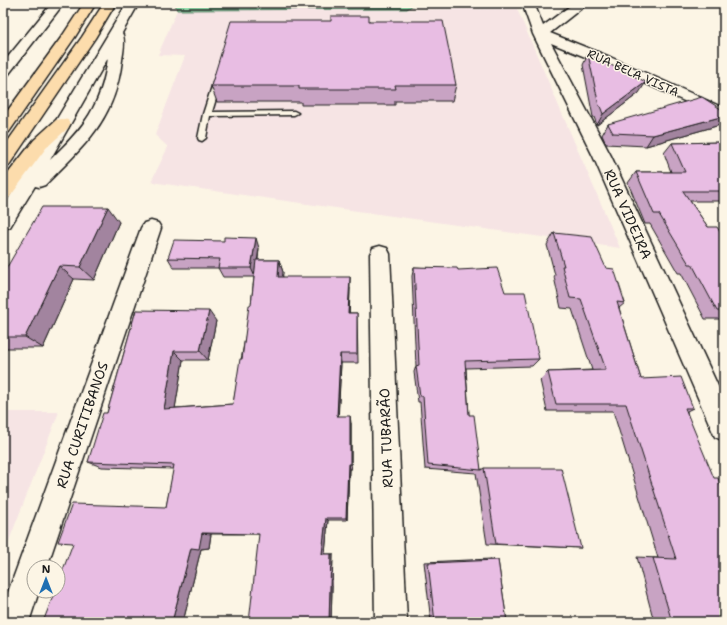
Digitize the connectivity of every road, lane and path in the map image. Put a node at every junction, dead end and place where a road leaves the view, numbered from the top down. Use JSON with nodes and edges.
{"nodes":[{"id":1,"x":58,"y":3,"type":"edge"},
{"id":2,"x":90,"y":3,"type":"edge"},
{"id":3,"x":110,"y":3,"type":"edge"},
{"id":4,"x":133,"y":3,"type":"edge"},
{"id":5,"x":528,"y":3,"type":"edge"},
{"id":6,"x":582,"y":3,"type":"edge"},
{"id":7,"x":117,"y":30,"type":"junction"},
{"id":8,"x":540,"y":34,"type":"junction"},
{"id":9,"x":220,"y":71,"type":"edge"},
{"id":10,"x":3,"y":72,"type":"edge"},
{"id":11,"x":109,"y":92,"type":"junction"},
{"id":12,"x":294,"y":113,"type":"dead end"},
{"id":13,"x":207,"y":114,"type":"junction"},
{"id":14,"x":724,"y":114,"type":"edge"},
{"id":15,"x":62,"y":124,"type":"junction"},
{"id":16,"x":3,"y":128,"type":"edge"},
{"id":17,"x":202,"y":138,"type":"dead end"},
{"id":18,"x":3,"y":161,"type":"edge"},
{"id":19,"x":8,"y":200,"type":"edge"},
{"id":20,"x":3,"y":222,"type":"edge"},
{"id":21,"x":151,"y":228,"type":"dead end"},
{"id":22,"x":380,"y":254,"type":"dead end"},
{"id":23,"x":724,"y":428,"type":"edge"},
{"id":24,"x":13,"y":622,"type":"edge"},
{"id":25,"x":391,"y":622,"type":"edge"}],
"edges":[{"from":1,"to":10,"type":"street"},
{"from":2,"to":16,"type":"highway"},
{"from":3,"to":18,"type":"highway"},
{"from":4,"to":7,"type":"street"},
{"from":5,"to":8,"type":"street","name":"RUA VIDEIRA"},
{"from":6,"to":8,"type":"street"},
{"from":7,"to":11,"type":"street"},
{"from":7,"to":15,"type":"street"},
{"from":8,"to":14,"type":"street","name":"RUA BELA VISTA"},
{"from":8,"to":23,"type":"street","name":"RUA VIDEIRA"},
{"from":9,"to":13,"type":"lane"},
{"from":11,"to":15,"type":"street"},
{"from":11,"to":19,"type":"street"},
{"from":12,"to":13,"type":"lane"},
{"from":13,"to":17,"type":"lane"},
{"from":15,"to":19,"type":"street"},
{"from":19,"to":20,"type":"street"},
{"from":21,"to":24,"type":"street","name":"RUA CURITIBANOS"},
{"from":22,"to":25,"type":"street","name":"RUA TUBARÃO"}]}
